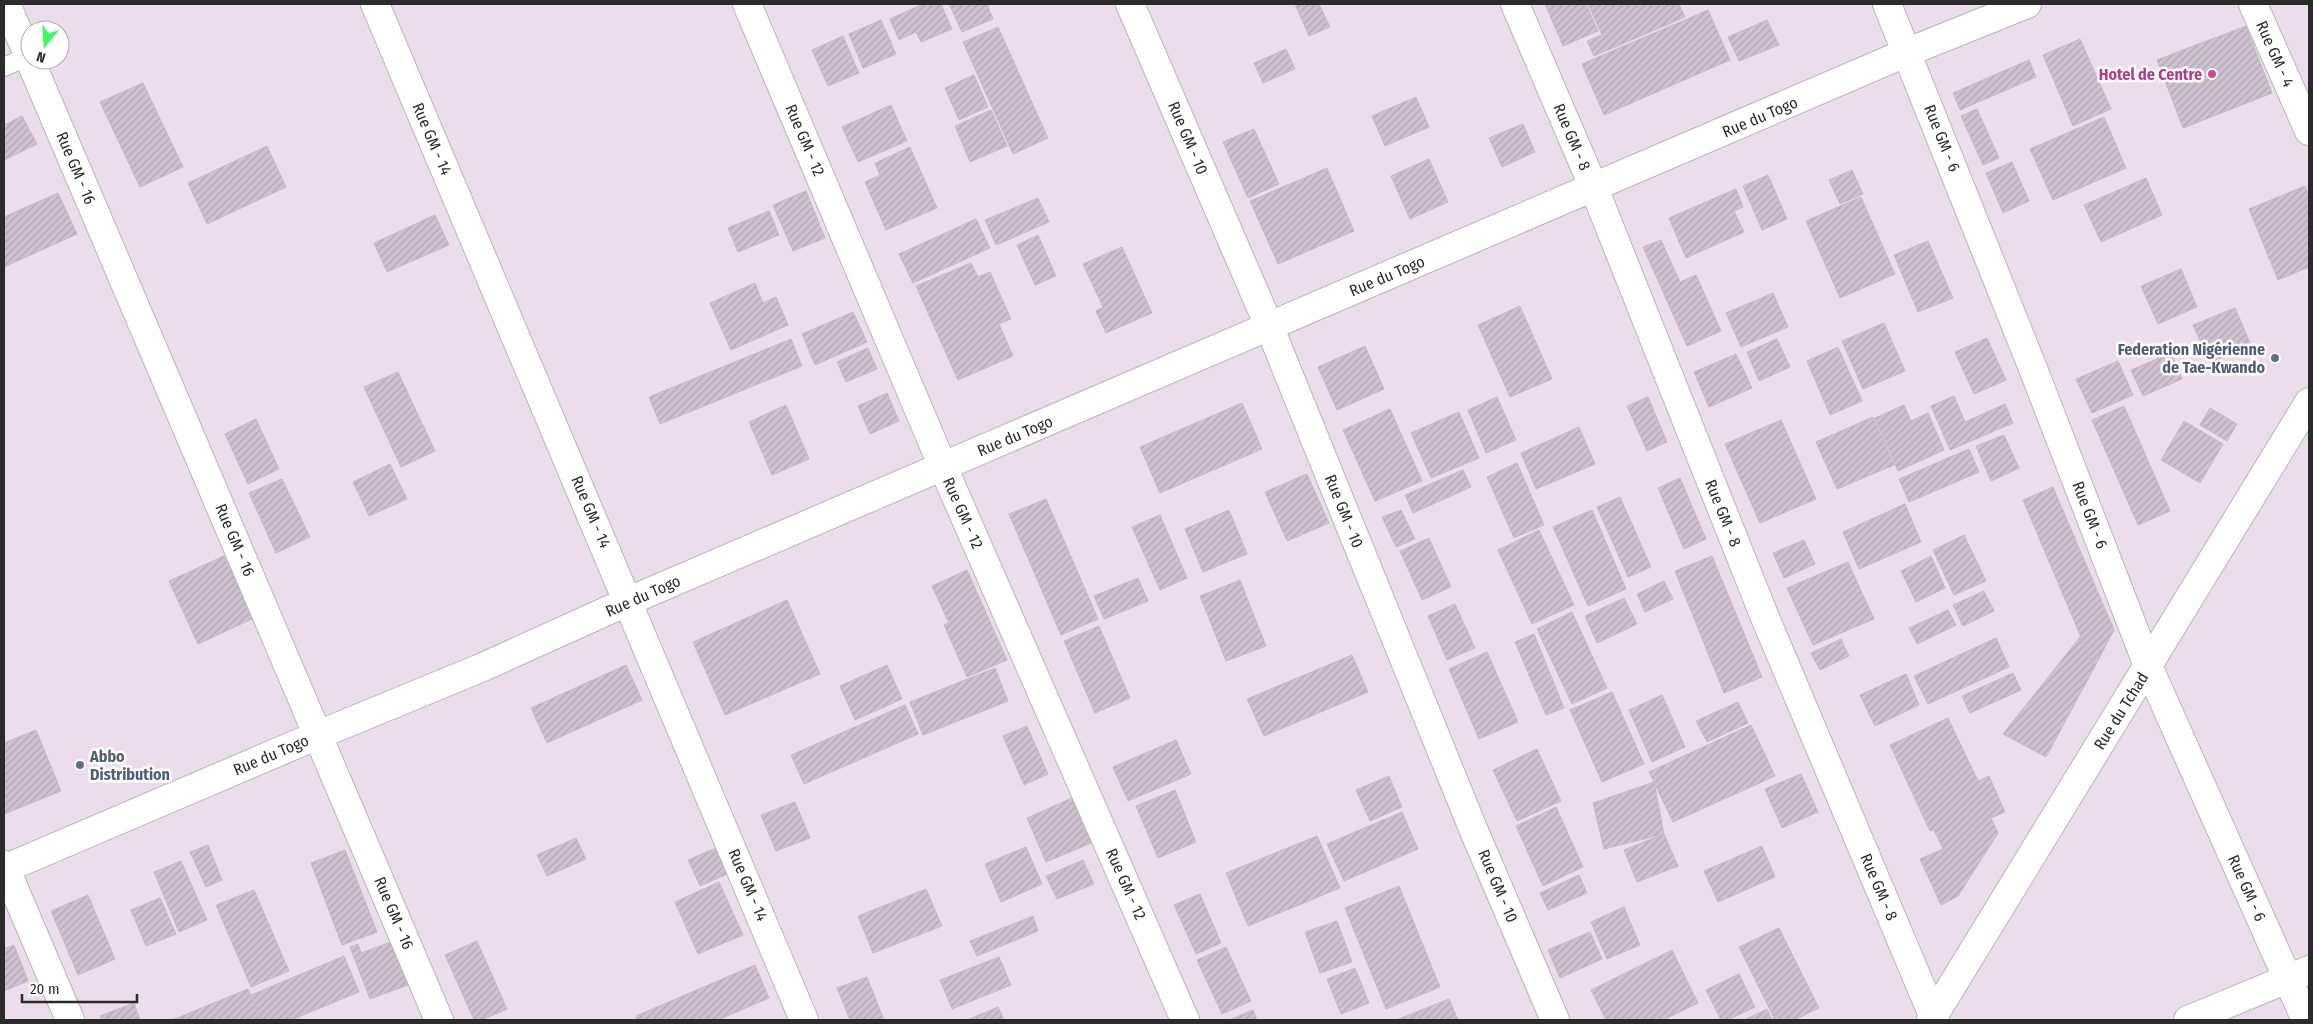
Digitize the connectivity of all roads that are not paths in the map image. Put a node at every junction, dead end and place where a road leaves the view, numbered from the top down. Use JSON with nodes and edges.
{"nodes":[{"id":1,"x":6,"y":4,"type":"edge"},
{"id":2,"x":375,"y":4,"type":"edge"},
{"id":3,"x":747,"y":4,"type":"edge"},
{"id":4,"x":1130,"y":4,"type":"edge"},
{"id":5,"x":1515,"y":4,"type":"edge"},
{"id":6,"x":1887,"y":4,"type":"edge"},
{"id":7,"x":2027,"y":4,"type":"edge"},
{"id":8,"x":2253,"y":4,"type":"edge"},
{"id":9,"x":20,"y":36,"type":"edge"},
{"id":10,"x":1908,"y":52,"type":"junction"},
{"id":11,"x":20,"y":61,"type":"edge"},
{"id":12,"x":4,"y":67,"type":"edge"},
{"id":13,"x":35,"y":70,"type":"edge"},
{"id":14,"x":2309,"y":131,"type":"edge"},
{"id":15,"x":1594,"y":188,"type":"junction"},
{"id":16,"x":1269,"y":326,"type":"junction"},
{"id":17,"x":2309,"y":402,"type":"edge"},
{"id":18,"x":943,"y":467,"type":"junction"},
{"id":19,"x":629,"y":602,"type":"junction"},
{"id":20,"x":2148,"y":666,"type":"junction"},
{"id":21,"x":318,"y":735,"type":"junction"},
{"id":22,"x":4,"y":867,"type":"edge"},
{"id":23,"x":2299,"y":975,"type":"edge"},
{"id":24,"x":1933,"y":1019,"type":"edge"},
{"id":25,"x":70,"y":1020,"type":"edge"},
{"id":26,"x":440,"y":1020,"type":"edge"},
{"id":27,"x":804,"y":1020,"type":"edge"},
{"id":28,"x":1185,"y":1020,"type":"edge"},
{"id":29,"x":1555,"y":1020,"type":"edge"},
{"id":30,"x":2188,"y":1020,"type":"edge"},
{"id":31,"x":2306,"y":1020,"type":"edge"}],
"edges":[{"from":1,"to":9,"type":"street","name":"Rue GM - 16"},
{"from":2,"to":19,"type":"street","name":"Rue GM - 14"},
{"from":3,"to":18,"type":"street","name":"Rue GM - 12"},
{"from":4,"to":16,"type":"street","name":"Rue GM - 10"},
{"from":5,"to":15,"type":"street","name":"Rue GM - 8"},
{"from":6,"to":10,"type":"street","name":"Rue GM - 6"},
{"from":7,"to":10,"type":"street","name":"Rue du Togo"},
{"from":8,"to":14,"type":"street","name":"Rue GM - 4"},
{"from":10,"to":15,"type":"street","name":"Rue du Togo"},
{"from":10,"to":20,"type":"street","name":"Rue GM - 6"},
{"from":11,"to":12,"type":"lane"},
{"from":13,"to":21,"type":"street","name":"Rue GM - 16"},
{"from":15,"to":16,"type":"street","name":"Rue du Togo"},
{"from":15,"to":24,"type":"street","name":"Rue GM - 8"},
{"from":16,"to":18,"type":"street","name":"Rue du Togo"},
{"from":16,"to":29,"type":"street","name":"Rue GM - 10"},
{"from":17,"to":20,"type":"street","name":"Rue du Tchad"},
{"from":18,"to":19,"type":"street","name":"Rue du Togo"},
{"from":18,"to":28,"type":"street","name":"Rue GM - 12"},
{"from":19,"to":21,"type":"street","name":"Rue du Togo"},
{"from":19,"to":27,"type":"street","name":"Rue GM - 14"},
{"from":20,"to":23,"type":"street","name":"Rue GM - 6"},
{"from":20,"to":24,"type":"street","name":"Rue du Tchad"},
{"from":21,"to":22,"type":"street","name":"Rue du Togo"},
{"from":21,"to":26,"type":"street","name":"Rue GM - 16"},
{"from":22,"to":25,"type":"street"},
{"from":23,"to":30,"type":"street"},
{"from":23,"to":31,"type":"street","name":"Rue GM - 6"}]}
